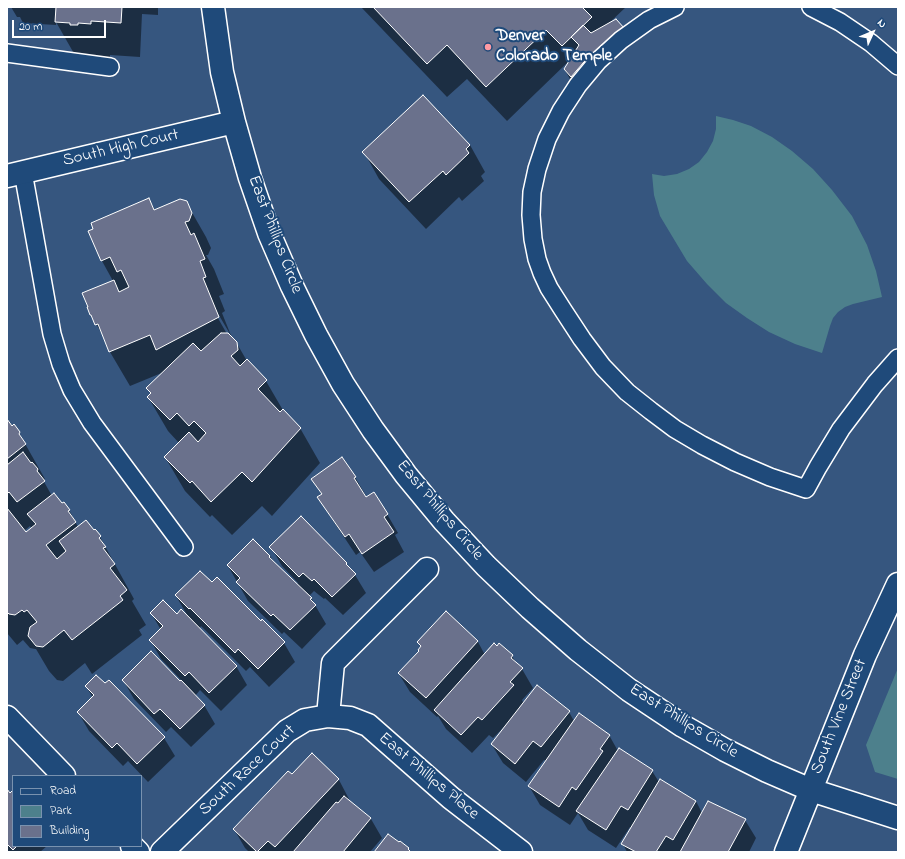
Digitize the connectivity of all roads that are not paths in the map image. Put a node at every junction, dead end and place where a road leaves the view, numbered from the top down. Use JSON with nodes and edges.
{"nodes":[{"id":1,"x":213,"y":7,"type":"edge"},
{"id":2,"x":675,"y":7,"type":"edge"},
{"id":3,"x":811,"y":7,"type":"edge"},
{"id":4,"x":7,"y":53,"type":"edge"},
{"id":5,"x":898,"y":66,"type":"edge"},
{"id":6,"x":110,"y":67,"type":"dead end"},
{"id":7,"x":234,"y":122,"type":"junction"},
{"id":8,"x":15,"y":174,"type":"edge"},
{"id":9,"x":896,"y":366,"type":"edge"},
{"id":10,"x":184,"y":547,"type":"dead end"},
{"id":11,"x":427,"y":569,"type":"dead end"},
{"id":12,"x":898,"y":584,"type":"edge"},
{"id":13,"x":328,"y":716,"type":"junction"},
{"id":14,"x":7,"y":717,"type":"edge"},
{"id":15,"x":63,"y":775,"type":"edge"},
{"id":16,"x":811,"y":790,"type":"junction"},
{"id":17,"x":898,"y":818,"type":"edge"},
{"id":18,"x":162,"y":852,"type":"edge"},
{"id":19,"x":521,"y":852,"type":"edge"},
{"id":20,"x":786,"y":852,"type":"edge"}],
"edges":[{"from":1,"to":7,"type":"street","name":"East Phillips Circle"},
{"from":2,"to":9,"type":"lane"},
{"from":3,"to":5,"type":"lane"},
{"from":4,"to":6,"type":"lane"},
{"from":7,"to":8,"type":"street","name":"South High Court"},
{"from":7,"to":16,"type":"street","name":"East Phillips Circle"},
{"from":8,"to":10,"type":"lane"},
{"from":11,"to":13,"type":"street"},
{"from":12,"to":16,"type":"street","name":"South Vine Street"},
{"from":13,"to":18,"type":"street","name":"South Race Court"},
{"from":13,"to":19,"type":"street","name":"East Phillips Place"},
{"from":14,"to":15,"type":"street"},
{"from":16,"to":17,"type":"street","name":"East Phillips Circle"},
{"from":16,"to":20,"type":"street","name":"South Vine Street"}]}
